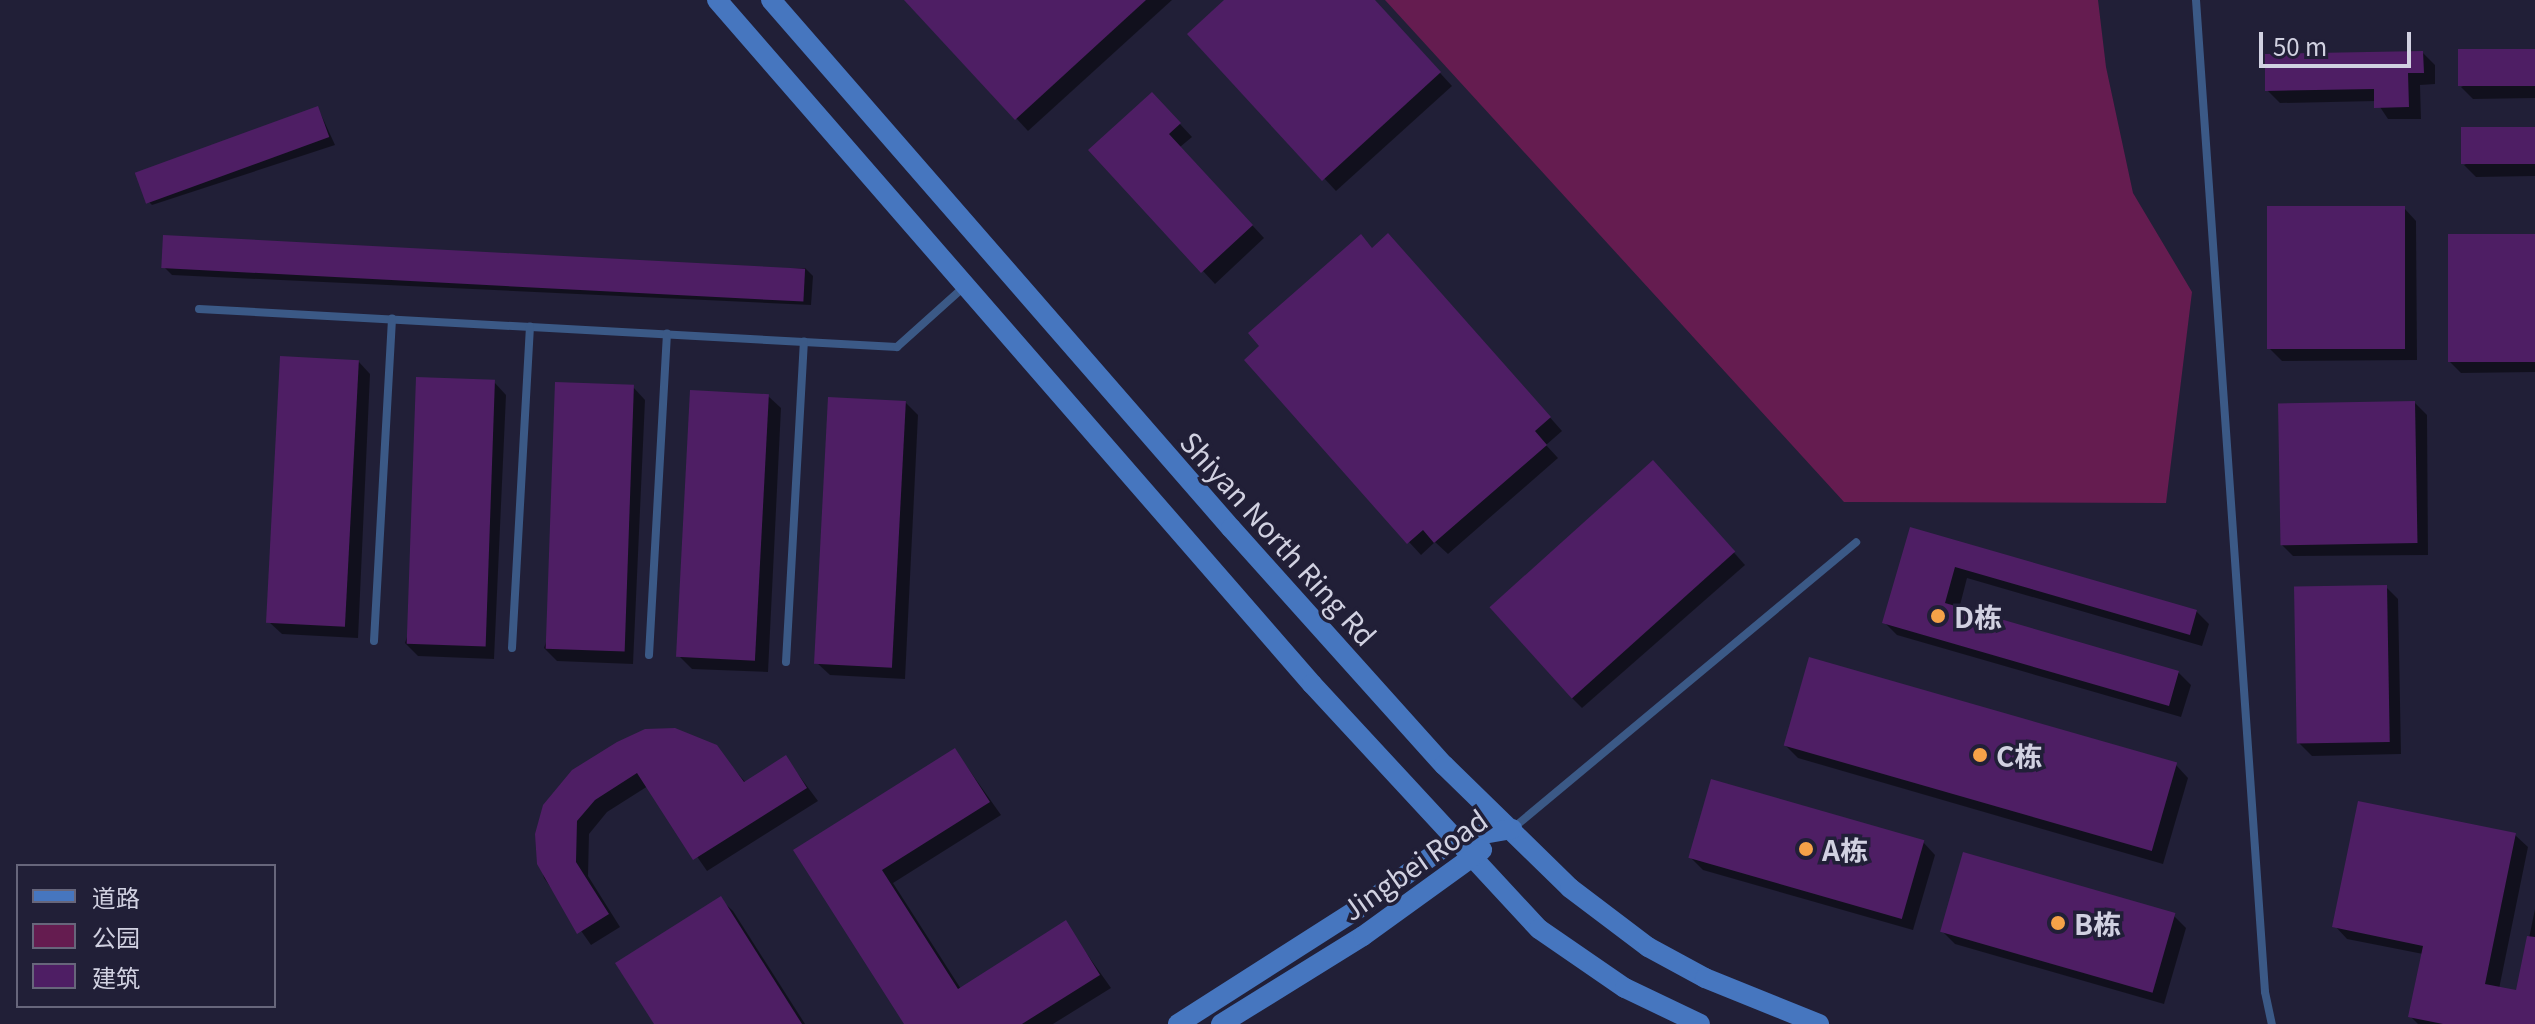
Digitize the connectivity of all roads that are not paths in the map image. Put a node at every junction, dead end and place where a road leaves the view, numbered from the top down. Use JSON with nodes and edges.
{"nodes":[{"id":1,"x":717,"y":0,"type":"edge"},
{"id":2,"x":771,"y":0,"type":"edge"},
{"id":3,"x":2196,"y":0,"type":"edge"},
{"id":4,"x":967,"y":285,"type":"junction"},
{"id":5,"x":199,"y":309,"type":"dead end"},
{"id":6,"x":392,"y":319,"type":"junction"},
{"id":7,"x":530,"y":327,"type":"junction"},
{"id":8,"x":667,"y":334,"type":"junction"},
{"id":9,"x":804,"y":342,"type":"junction"},
{"id":10,"x":1856,"y":542,"type":"dead end"},
{"id":11,"x":374,"y":641,"type":"dead end"},
{"id":12,"x":512,"y":648,"type":"dead end"},
{"id":13,"x":649,"y":655,"type":"dead end"},
{"id":14,"x":786,"y":662,"type":"dead end"},
{"id":15,"x":1512,"y":829,"type":"junction"},
{"id":16,"x":1455,"y":839,"type":"junction"},
{"id":17,"x":1472,"y":857,"type":"junction"},
{"id":18,"x":1178,"y":1024,"type":"edge"},
{"id":19,"x":1221,"y":1024,"type":"edge"},
{"id":20,"x":1700,"y":1024,"type":"edge"},
{"id":21,"x":1819,"y":1024,"type":"edge"},
{"id":22,"x":2272,"y":1024,"type":"edge"}],
"edges":[{"from":1,"to":4,"type":"main road"},
{"from":2,"to":15,"type":"main road","name":"Shiyan North Ring Rd"},
{"from":3,"to":22,"type":"lane"},
{"from":4,"to":9,"type":"lane"},
{"from":4,"to":16,"type":"main road"},
{"from":5,"to":6,"type":"lane"},
{"from":6,"to":7,"type":"lane"},
{"from":6,"to":11,"type":"lane"},
{"from":7,"to":8,"type":"lane"},
{"from":7,"to":12,"type":"lane"},
{"from":8,"to":9,"type":"lane"},
{"from":8,"to":13,"type":"lane"},
{"from":9,"to":14,"type":"lane"},
{"from":10,"to":15,"type":"lane"},
{"from":15,"to":16,"type":"main road","name":"Jingbei Road"},
{"from":15,"to":17,"type":"main road","name":"Jingbei Road"},
{"from":15,"to":21,"type":"main road","name":"Shiyan North Ring Rd"},
{"from":16,"to":17,"type":"main road"},
{"from":16,"to":18,"type":"main road","name":"Jingbei Road"},
{"from":17,"to":19,"type":"main road","name":"Jingbei Road"},
{"from":17,"to":20,"type":"main road"}]}
